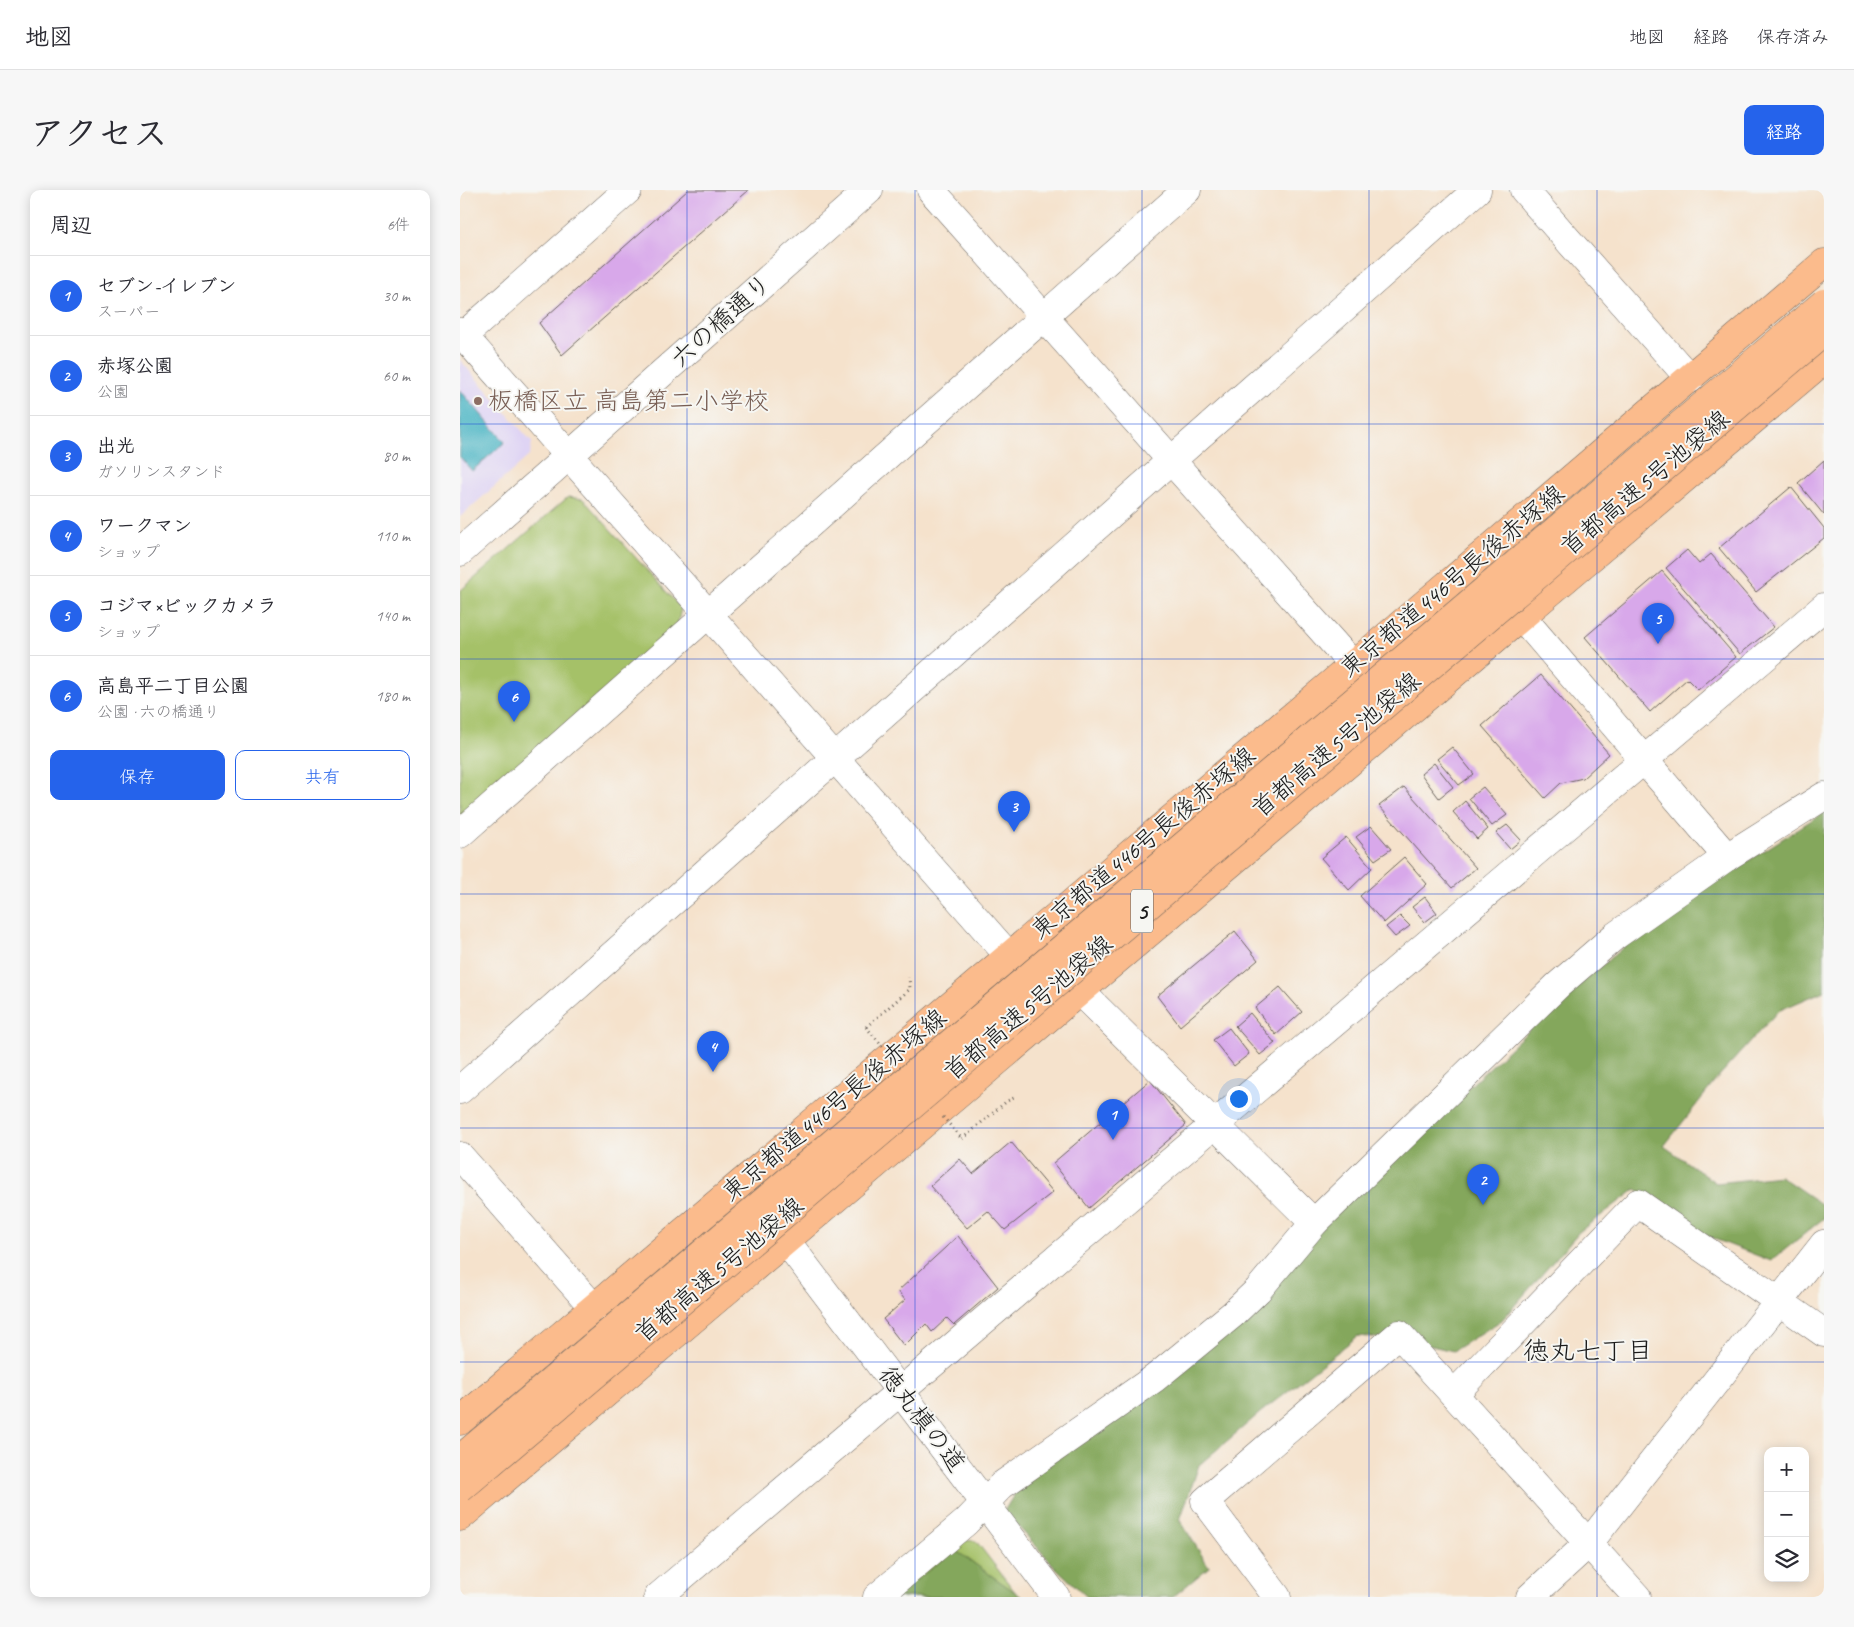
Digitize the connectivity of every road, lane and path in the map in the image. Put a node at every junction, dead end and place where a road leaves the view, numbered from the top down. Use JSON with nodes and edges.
{"nodes":[{"id":1,"x":628,"y":190,"type":"edge"},
{"id":2,"x":869,"y":190,"type":"edge"},
{"id":3,"x":931,"y":190,"type":"edge"},
{"id":4,"x":1187,"y":190,"type":"edge"},
{"id":5,"x":1477,"y":190,"type":"edge"},
{"id":6,"x":1524,"y":190,"type":"edge"},
{"id":7,"x":1824,"y":263,"type":"edge"},
{"id":8,"x":1824,"y":302,"type":"edge"},
{"id":9,"x":1044,"y":318,"type":"junction"},
{"id":10,"x":1824,"y":332,"type":"edge"},
{"id":11,"x":462,"y":334,"type":"edge"},
{"id":12,"x":1824,"y":360,"type":"edge"},
{"id":13,"x":1690,"y":380,"type":"junction"},
{"id":14,"x":568,"y":456,"type":"junction"},
{"id":15,"x":1171,"y":461,"type":"junction"},
{"id":16,"x":460,"y":552,"type":"edge"},
{"id":17,"x":1824,"y":607,"type":"edge"},
{"id":18,"x":709,"y":613,"type":"junction"},
{"id":19,"x":1521,"y":616,"type":"junction"},
{"id":20,"x":1353,"y":665,"type":"junction"},
{"id":21,"x":835,"y":757,"type":"junction"},
{"id":22,"x":1645,"y":760,"type":"junction"},
{"id":23,"x":1824,"y":796,"type":"edge"},
{"id":24,"x":460,"y":834,"type":"edge"},
{"id":25,"x":1727,"y":857,"type":"junction"},
{"id":26,"x":1010,"y":956,"type":"junction"},
{"id":27,"x":909,"y":977,"type":"dead end"},
{"id":28,"x":1080,"y":991,"type":"junction"},
{"id":29,"x":866,"y":1027,"type":"dead end"},
{"id":30,"x":460,"y":1090,"type":"edge"},
{"id":31,"x":1016,"y":1097,"type":"dead end"},
{"id":32,"x":1216,"y":1124,"type":"junction"},
{"id":33,"x":962,"y":1140,"type":"dead end"},
{"id":34,"x":460,"y":1156,"type":"edge"},
{"id":35,"x":1314,"y":1223,"type":"junction"},
{"id":36,"x":787,"y":1242,"type":"junction"},
{"id":37,"x":1824,"y":1244,"type":"edge"},
{"id":38,"x":1779,"y":1301,"type":"junction"},
{"id":39,"x":594,"y":1308,"type":"junction"},
{"id":40,"x":1824,"y":1333,"type":"edge"},
{"id":41,"x":901,"y":1392,"type":"junction"},
{"id":42,"x":1454,"y":1394,"type":"junction"},
{"id":43,"x":460,"y":1421,"type":"edge"},
{"id":44,"x":460,"y":1459,"type":"edge"},
{"id":45,"x":460,"y":1489,"type":"edge"},
{"id":46,"x":985,"y":1502,"type":"junction"},
{"id":47,"x":460,"y":1517,"type":"edge"},
{"id":48,"x":1589,"y":1543,"type":"junction"},
{"id":49,"x":658,"y":1597,"type":"edge"},
{"id":50,"x":877,"y":1597,"type":"edge"},
{"id":51,"x":1056,"y":1597,"type":"edge"},
{"id":52,"x":1277,"y":1597,"type":"edge"},
{"id":53,"x":1530,"y":1597,"type":"edge"},
{"id":54,"x":1637,"y":1597,"type":"edge"}],
"edges":[{"from":1,"to":11,"type":"street"},
{"from":2,"to":14,"type":"street","name":"六の橋通り"},
{"from":3,"to":9,"type":"street"},
{"from":4,"to":9,"type":"street"},
{"from":5,"to":15,"type":"street"},
{"from":6,"to":13,"type":"street"},
{"from":7,"to":13,"type":"main road","name":"東京都道446号長後赤塚線"},
{"from":8,"to":44,"type":"main road","name":"首都高速5号池袋線","number":"5","bridge":true},
{"from":9,"to":15,"type":"street"},
{"from":9,"to":18,"type":"street"},
{"from":10,"to":45,"type":"main road","name":"首都高速5号池袋線","number":"5","bridge":true},
{"from":11,"to":14,"type":"street"},
{"from":12,"to":19,"type":"main road"},
{"from":13,"to":20,"type":"main road","name":"東京都道446号長後赤塚線"},
{"from":14,"to":16,"type":"street","name":"六の橋通り"},
{"from":14,"to":18,"type":"street"},
{"from":15,"to":20,"type":"street"},
{"from":15,"to":21,"type":"street"},
{"from":17,"to":22,"type":"street"},
{"from":18,"to":21,"type":"street"},
{"from":18,"to":24,"type":"street"},
{"from":19,"to":22,"type":"street"},
{"from":19,"to":28,"type":"main road"},
{"from":20,"to":26,"type":"main road","name":"東京都道446号長後赤塚線"},
{"from":21,"to":26,"type":"street"},
{"from":21,"to":30,"type":"street"},
{"from":22,"to":25,"type":"street"},
{"from":22,"to":32,"type":"street"},
{"from":23,"to":25,"type":"street"},
{"from":25,"to":35,"type":"street"},
{"from":26,"to":39,"type":"main road","name":"東京都道446号長後赤塚線"},
{"from":27,"to":29,"type":"path"},
{"from":28,"to":32,"type":"street"},
{"from":28,"to":36,"type":"main road"},
{"from":31,"to":33,"type":"path"},
{"from":32,"to":35,"type":"street"},
{"from":32,"to":41,"type":"street"},
{"from":34,"to":39,"type":"street"},
{"from":35,"to":46,"type":"street"},
{"from":36,"to":41,"type":"street","name":"徳丸槙の道"},
{"from":36,"to":47,"type":"main road"},
{"from":37,"to":38,"type":"street"},
{"from":38,"to":40,"type":"street"},
{"from":38,"to":42,"type":"street"},
{"from":38,"to":48,"type":"street"},
{"from":39,"to":43,"type":"main road","name":"東京都道446号長後赤塚線"},
{"from":41,"to":46,"type":"street","name":"徳丸槙の道"},
{"from":41,"to":49,"type":"street"},
{"from":42,"to":48,"type":"street"},
{"from":42,"to":52,"type":"street"},
{"from":46,"to":50,"type":"street"},
{"from":46,"to":51,"type":"street","name":"徳丸槙の道"},
{"from":48,"to":53,"type":"street"},
{"from":48,"to":54,"type":"street"}]}
